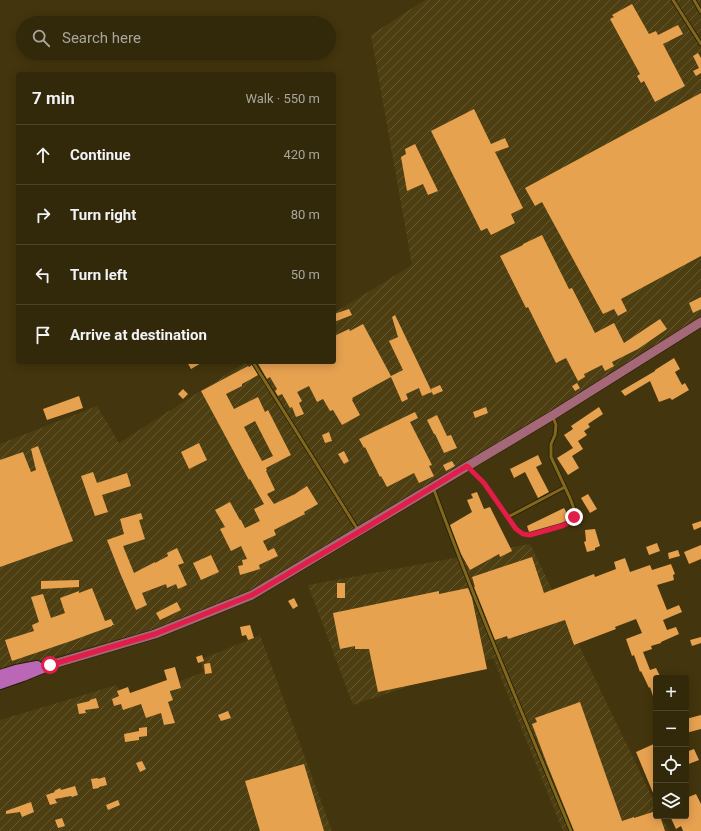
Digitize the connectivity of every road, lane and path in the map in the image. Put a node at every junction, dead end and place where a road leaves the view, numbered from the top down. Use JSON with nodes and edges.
{"nodes":[{"id":1,"x":673,"y":0,"type":"edge"},
{"id":2,"x":694,"y":0,"type":"edge"},
{"id":3,"x":701,"y":12,"type":"edge"},
{"id":4,"x":701,"y":44,"type":"edge"},
{"id":5,"x":701,"y":322,"type":"edge"},
{"id":6,"x":254,"y":364,"type":"edge"},
{"id":7,"x":553,"y":415,"type":"junction"},
{"id":8,"x":467,"y":466,"type":"junction"},
{"id":9,"x":433,"y":486,"type":"junction"},
{"id":10,"x":565,"y":487,"type":"junction"},
{"id":11,"x":508,"y":517,"type":"junction"},
{"id":12,"x":359,"y":532,"type":"junction"},
{"id":13,"x":50,"y":665,"type":"junction"},
{"id":14,"x":0,"y":675,"type":"edge"},
{"id":15,"x":0,"y":684,"type":"edge"},
{"id":16,"x":571,"y":831,"type":"edge"}],
"edges":[{"from":1,"to":4,"type":"lane"},
{"from":2,"to":3,"type":"lane"},
{"from":5,"to":7,"type":"main road"},
{"from":6,"to":12,"type":"lane"},
{"from":7,"to":8,"type":"main road"},
{"from":7,"to":10,"type":"lane"},
{"from":8,"to":9,"type":"main road"},
{"from":8,"to":11,"type":"lane"},
{"from":9,"to":12,"type":"main road"},
{"from":9,"to":16,"type":"lane"},
{"from":10,"to":11,"type":"lane"},
{"from":10,"to":11,"type":"lane"},
{"from":12,"to":13,"type":"main road"},
{"from":13,"to":14,"type":"highway"},
{"from":13,"to":15,"type":"highway"}]}
